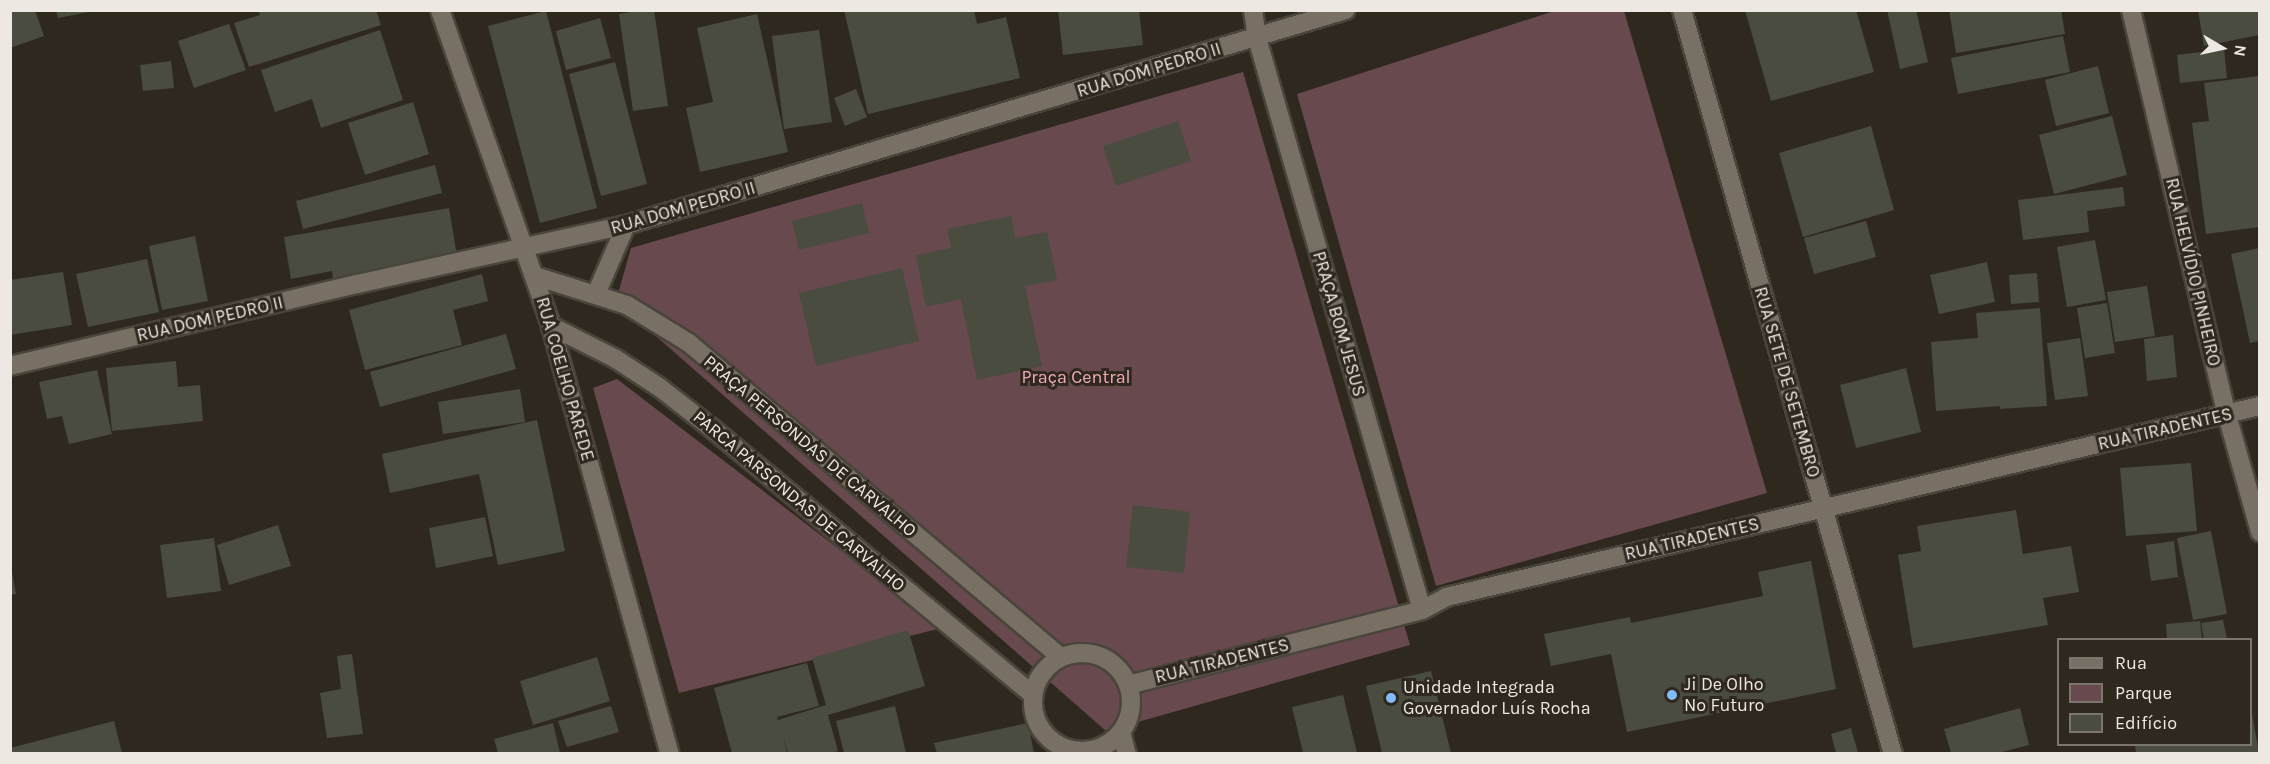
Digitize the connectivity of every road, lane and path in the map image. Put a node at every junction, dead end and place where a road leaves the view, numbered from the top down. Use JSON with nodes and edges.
{"nodes":[{"id":1,"x":440,"y":10,"type":"edge"},
{"id":2,"x":1253,"y":10,"type":"edge"},
{"id":3,"x":1346,"y":10,"type":"edge"},
{"id":4,"x":1682,"y":10,"type":"edge"},
{"id":5,"x":2131,"y":10,"type":"edge"},
{"id":6,"x":1257,"y":38,"type":"junction"},
{"id":7,"x":626,"y":225,"type":"junction"},
{"id":8,"x":526,"y":249,"type":"junction"},
{"id":9,"x":535,"y":276,"type":"junction"},
{"id":10,"x":596,"y":294,"type":"junction"},
{"id":11,"x":551,"y":327,"type":"junction"},
{"id":12,"x":10,"y":366,"type":"edge"},
{"id":13,"x":2259,"y":406,"type":"edge"},
{"id":14,"x":2227,"y":415,"type":"junction"},
{"id":15,"x":1822,"y":509,"type":"junction"},
{"id":16,"x":2259,"y":531,"type":"edge"},
{"id":17,"x":1422,"y":610,"type":"junction"},
{"id":18,"x":1061,"y":657,"type":"junction"},
{"id":19,"x":1128,"y":685,"type":"junction"},
{"id":20,"x":1033,"y":695,"type":"junction"},
{"id":21,"x":1121,"y":732,"type":"junction"},
{"id":22,"x":1063,"y":751,"type":"edge"},
{"id":23,"x":670,"y":753,"type":"edge"},
{"id":24,"x":1127,"y":753,"type":"edge"},
{"id":25,"x":1893,"y":753,"type":"edge"}],
"edges":[{"from":1,"to":8,"type":"street","name":"RUA COELHO PAREDE"},
{"from":2,"to":6,"type":"street","name":"PRAÇA BOM JESUS"},
{"from":3,"to":6,"type":"street","name":"RUA DOM PEDRO II"},
{"from":4,"to":15,"type":"street","name":"RUA SETE DE SETEMBRO"},
{"from":5,"to":14,"type":"street","name":"RUA HELVÍDIO PINHEIRO"},
{"from":6,"to":7,"type":"street","name":"RUA DOM PEDRO II"},
{"from":6,"to":17,"type":"street","name":"PRAÇA BOM JESUS"},
{"from":7,"to":8,"type":"street","name":"RUA DOM PEDRO II"},
{"from":7,"to":10,"type":"street"},
{"from":8,"to":9,"type":"street","name":"RUA COELHO PAREDE"},
{"from":8,"to":12,"type":"street","name":"RUA DOM PEDRO II"},
{"from":9,"to":10,"type":"street","name":"PRAÇA PERSONDAS DE CARVALHO"},
{"from":9,"to":11,"type":"street","name":"RUA COELHO PAREDE"},
{"from":10,"to":18,"type":"street","name":"PRAÇA PERSONDAS DE CARVALHO"},
{"from":11,"to":20,"type":"street","name":"PARCA PARSONDAS DE CARVALHO"},
{"from":11,"to":23,"type":"street","name":"RUA COELHO PAREDE"},
{"from":13,"to":14,"type":"street","name":"RUA TIRADENTES"},
{"from":14,"to":15,"type":"street","name":"RUA TIRADENTES"},
{"from":14,"to":16,"type":"street","name":"RUA HELVÍDIO PINHEIRO"},
{"from":15,"to":17,"type":"street","name":"RUA TIRADENTES"},
{"from":15,"to":25,"type":"street","name":"RUA SETE DE SETEMBRO"},
{"from":17,"to":19,"type":"street","name":"RUA TIRADENTES"},
{"from":18,"to":19,"type":"street"},
{"from":18,"to":20,"type":"street"},
{"from":19,"to":21,"type":"street"},
{"from":20,"to":22,"type":"street"},
{"from":21,"to":22,"type":"street"},
{"from":21,"to":24,"type":"street"}]}
